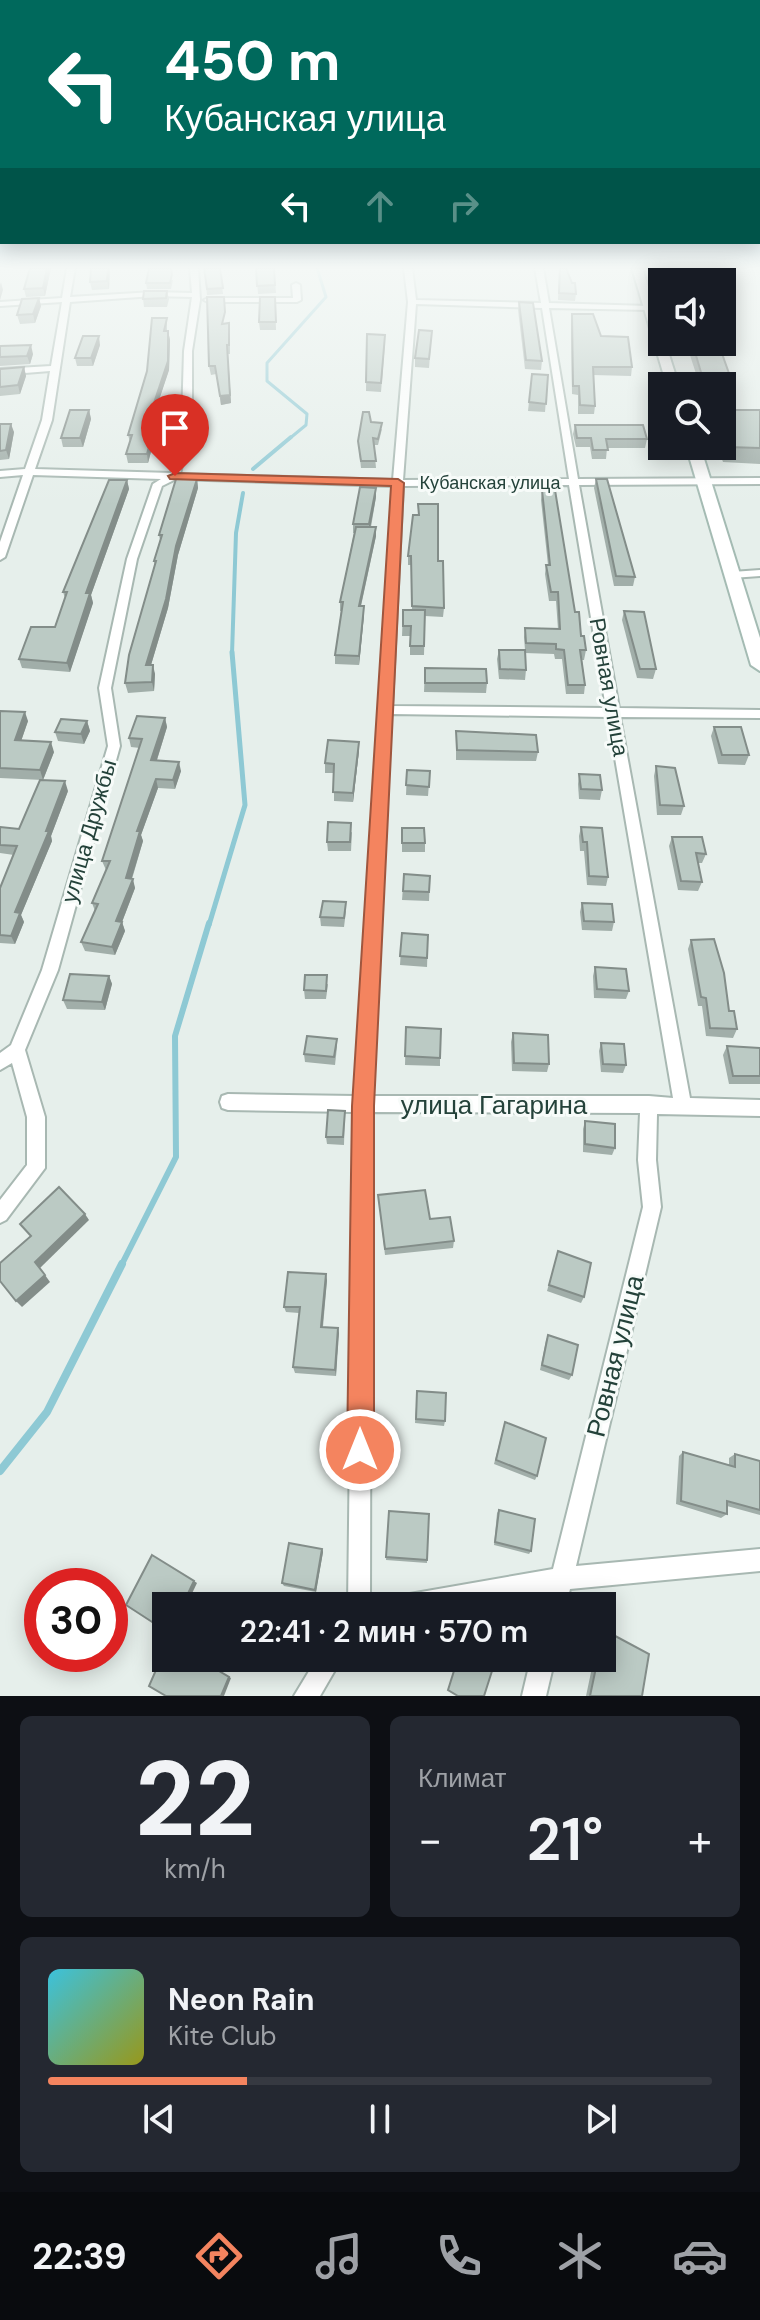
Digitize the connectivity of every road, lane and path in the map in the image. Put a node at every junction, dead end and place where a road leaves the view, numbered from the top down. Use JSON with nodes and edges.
{"nodes":[{"id":1,"x":57,"y":347,"type":"edge"},
{"id":2,"x":188,"y":347,"type":"edge"},
{"id":3,"x":409,"y":347,"type":"edge"},
{"id":4,"x":552,"y":347,"type":"edge"},
{"id":5,"x":53,"y":368,"type":"junction"},
{"id":6,"x":0,"y":372,"type":"edge"},
{"id":7,"x":697,"y":460,"type":"edge"},
{"id":8,"x":28,"y":472,"type":"junction"},
{"id":9,"x":0,"y":474,"type":"edge"},
{"id":10,"x":175,"y":476,"type":"junction"},
{"id":11,"x":760,"y":481,"type":"edge"},
{"id":12,"x":398,"y":483,"type":"junction"},
{"id":13,"x":703,"y":483,"type":"junction"},
{"id":14,"x":574,"y":484,"type":"junction"},
{"id":15,"x":0,"y":557,"type":"edge"},
{"id":16,"x":760,"y":573,"type":"edge"},
{"id":17,"x":732,"y":575,"type":"junction"},
{"id":18,"x":760,"y":665,"type":"edge"},
{"id":19,"x":387,"y":710,"type":"junction"},
{"id":20,"x":614,"y":714,"type":"junction"},
{"id":21,"x":760,"y":714,"type":"edge"},
{"id":22,"x":17,"y":1050,"type":"junction"},
{"id":23,"x":0,"y":1063,"type":"edge"},
{"id":24,"x":228,"y":1102,"type":"dead end"},
{"id":25,"x":649,"y":1104,"type":"junction"},
{"id":26,"x":683,"y":1105,"type":"junction"},
{"id":27,"x":363,"y":1106,"type":"junction"},
{"id":28,"x":760,"y":1108,"type":"edge"},
{"id":29,"x":0,"y":1214,"type":"edge"},
{"id":30,"x":760,"y":1560,"type":"edge"},
{"id":31,"x":561,"y":1579,"type":"junction"},
{"id":32,"x":359,"y":1592,"type":"edge"},
{"id":33,"x":485,"y":1592,"type":"edge"},
{"id":34,"x":558,"y":1592,"type":"edge"},
{"id":35,"x":321,"y":1672,"type":"edge"},
{"id":36,"x":540,"y":1672,"type":"edge"},
{"id":37,"x":306,"y":1696,"type":"edge"},
{"id":38,"x":534,"y":1696,"type":"edge"}],
"edges":[{"from":1,"to":5,"type":"street"},
{"from":2,"to":10,"type":"street","name":"улица Дружбы"},
{"from":3,"to":12,"type":"street"},
{"from":4,"to":14,"type":"street","name":"Ровная улица"},
{"from":5,"to":6,"type":"street"},
{"from":5,"to":8,"type":"street"},
{"from":7,"to":13,"type":"main road"},
{"from":8,"to":9,"type":"street","name":"Кубанская улица"},
{"from":8,"to":10,"type":"street","name":"Кубанская улица"},
{"from":8,"to":15,"type":"street"},
{"from":10,"to":12,"type":"street","name":"Кубанская улица"},
{"from":10,"to":22,"type":"street","name":"улица Дружбы"},
{"from":11,"to":13,"type":"street","name":"Кубанская улица"},
{"from":12,"to":14,"type":"street","name":"Кубанская улица"},
{"from":12,"to":19,"type":"street"},
{"from":13,"to":14,"type":"street","name":"Кубанская улица"},
{"from":13,"to":17,"type":"main road"},
{"from":14,"to":20,"type":"street","name":"Ровная улица"},
{"from":16,"to":17,"type":"street"},
{"from":17,"to":18,"type":"main road"},
{"from":19,"to":20,"type":"street"},
{"from":19,"to":27,"type":"street"},
{"from":20,"to":21,"type":"street"},
{"from":20,"to":26,"type":"street","name":"Ровная улица"},
{"from":22,"to":23,"type":"street"},
{"from":22,"to":29,"type":"street"},
{"from":24,"to":27,"type":"street","name":"улица Гагарина"},
{"from":25,"to":26,"type":"street","name":"улица Гагарина"},
{"from":25,"to":27,"type":"street","name":"улица Гагарина"},
{"from":25,"to":31,"type":"street","name":"Ровная улица"},
{"from":26,"to":28,"type":"street","name":"улица Гагарина"},
{"from":27,"to":32,"type":"street"},
{"from":30,"to":31,"type":"street"},
{"from":31,"to":33,"type":"street"},
{"from":31,"to":34,"type":"street","name":"Ровная улица"},
{"from":35,"to":37,"type":"street"},
{"from":36,"to":38,"type":"street"}]}
